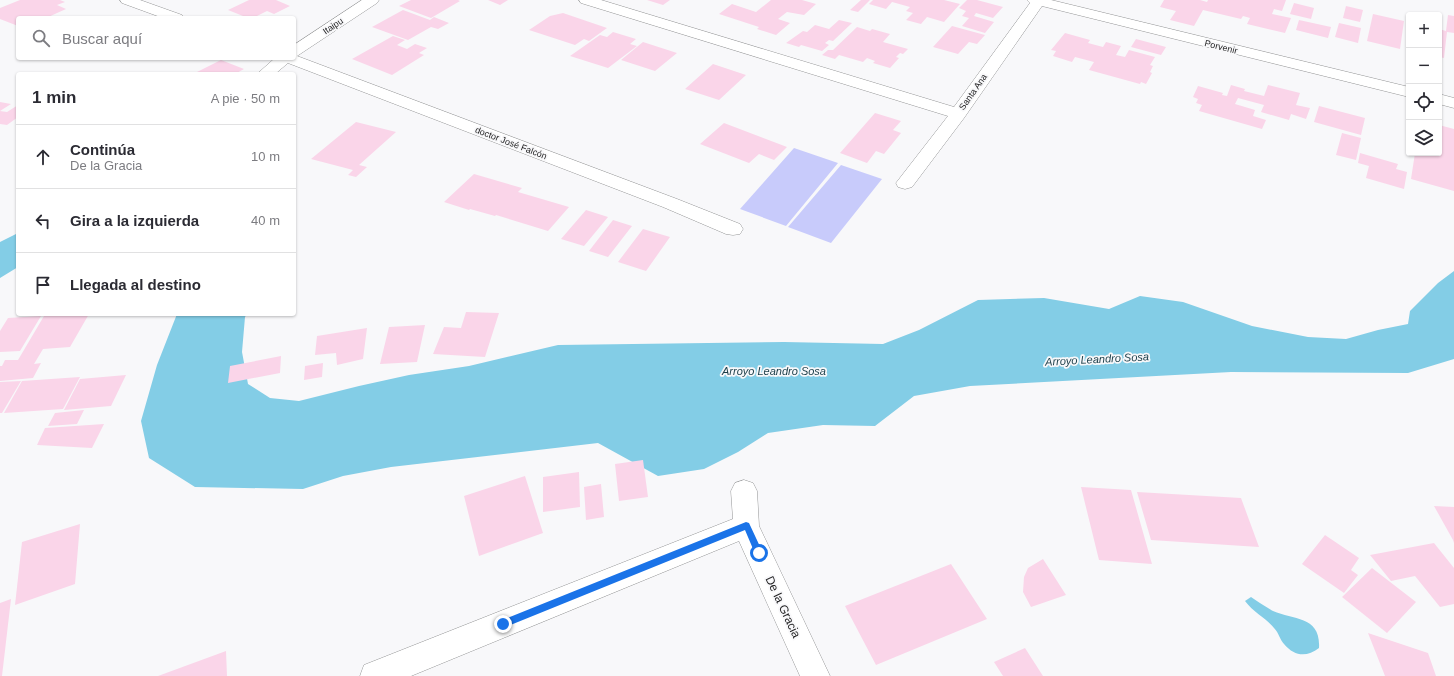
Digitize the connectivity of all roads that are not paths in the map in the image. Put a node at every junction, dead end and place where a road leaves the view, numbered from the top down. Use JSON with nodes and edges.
{"nodes":[{"id":1,"x":127,"y":0,"type":"edge"},
{"id":2,"x":372,"y":0,"type":"edge"},
{"id":3,"x":586,"y":0,"type":"edge"},
{"id":4,"x":1037,"y":0,"type":"edge"},
{"id":5,"x":171,"y":16,"type":"edge"},
{"id":6,"x":296,"y":51,"type":"edge"},
{"id":7,"x":282,"y":60,"type":"edge"},
{"id":8,"x":293,"y":60,"type":"edge"},
{"id":9,"x":268,"y":72,"type":"edge"},
{"id":10,"x":1406,"y":91,"type":"edge"},
{"id":11,"x":1442,"y":100,"type":"edge"},
{"id":12,"x":1454,"y":103,"type":"edge"},
{"id":13,"x":958,"y":114,"type":"junction"},
{"id":14,"x":905,"y":183,"type":"dead end"},
{"id":15,"x":733,"y":229,"type":"dead end"},
{"id":16,"x":744,"y":491,"type":"dead end"},
{"id":17,"x":746,"y":526,"type":"junction"},
{"id":18,"x":374,"y":676,"type":"edge"},
{"id":19,"x":815,"y":676,"type":"edge"}],
"edges":[{"from":1,"to":5,"type":"street"},
{"from":2,"to":6,"type":"street","name":"Itaipu"},
{"from":3,"to":13,"type":"street"},
{"from":4,"to":10,"type":"street","name":"Porvenir"},
{"from":4,"to":13,"type":"street","name":"Santa Ana"},
{"from":7,"to":9,"type":"street"},
{"from":8,"to":15,"type":"street","name":"doctor José Falcón"},
{"from":11,"to":12,"type":"street"},
{"from":13,"to":14,"type":"street","name":"Santa Ana"},
{"from":16,"to":17,"type":"street","name":"De la Gracia"},
{"from":17,"to":18,"type":"street"},
{"from":17,"to":19,"type":"street","name":"De la Gracia"}]}
